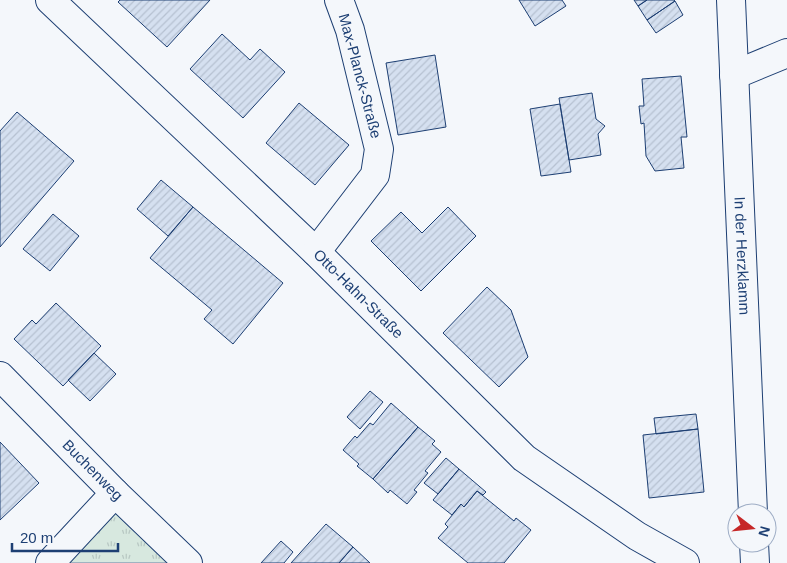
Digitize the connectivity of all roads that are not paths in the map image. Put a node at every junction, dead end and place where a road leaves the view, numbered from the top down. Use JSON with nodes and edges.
{"nodes":[{"id":1,"x":50,"y":0,"type":"edge"},
{"id":2,"x":339,"y":0,"type":"edge"},
{"id":3,"x":731,"y":0,"type":"edge"},
{"id":4,"x":787,"y":52,"type":"edge"},
{"id":5,"x":734,"y":75,"type":"junction"},
{"id":6,"x":316,"y":252,"type":"junction"},
{"id":7,"x":0,"y":376,"type":"edge"},
{"id":8,"x":115,"y":493,"type":"junction"},
{"id":9,"x":753,"y":503,"type":"edge"},
{"id":10,"x":50,"y":563,"type":"edge"},
{"id":11,"x":188,"y":563,"type":"edge"},
{"id":12,"x":685,"y":563,"type":"edge"}],
"edges":[{"from":1,"to":6,"type":"street","name":"Otto-Hahn-Straße"},
{"from":2,"to":6,"type":"street","name":"Max-Planck-Straße"},
{"from":3,"to":5,"type":"street","name":"In der Herzklamm"},
{"from":4,"to":5,"type":"street"},
{"from":5,"to":9,"type":"street","name":"In der Herzklamm"},
{"from":6,"to":12,"type":"street","name":"Otto-Hahn-Straße"},
{"from":7,"to":8,"type":"street","name":"Buchenweg"},
{"from":8,"to":10,"type":"street"},
{"from":8,"to":11,"type":"street","name":"Buchenweg"}]}
